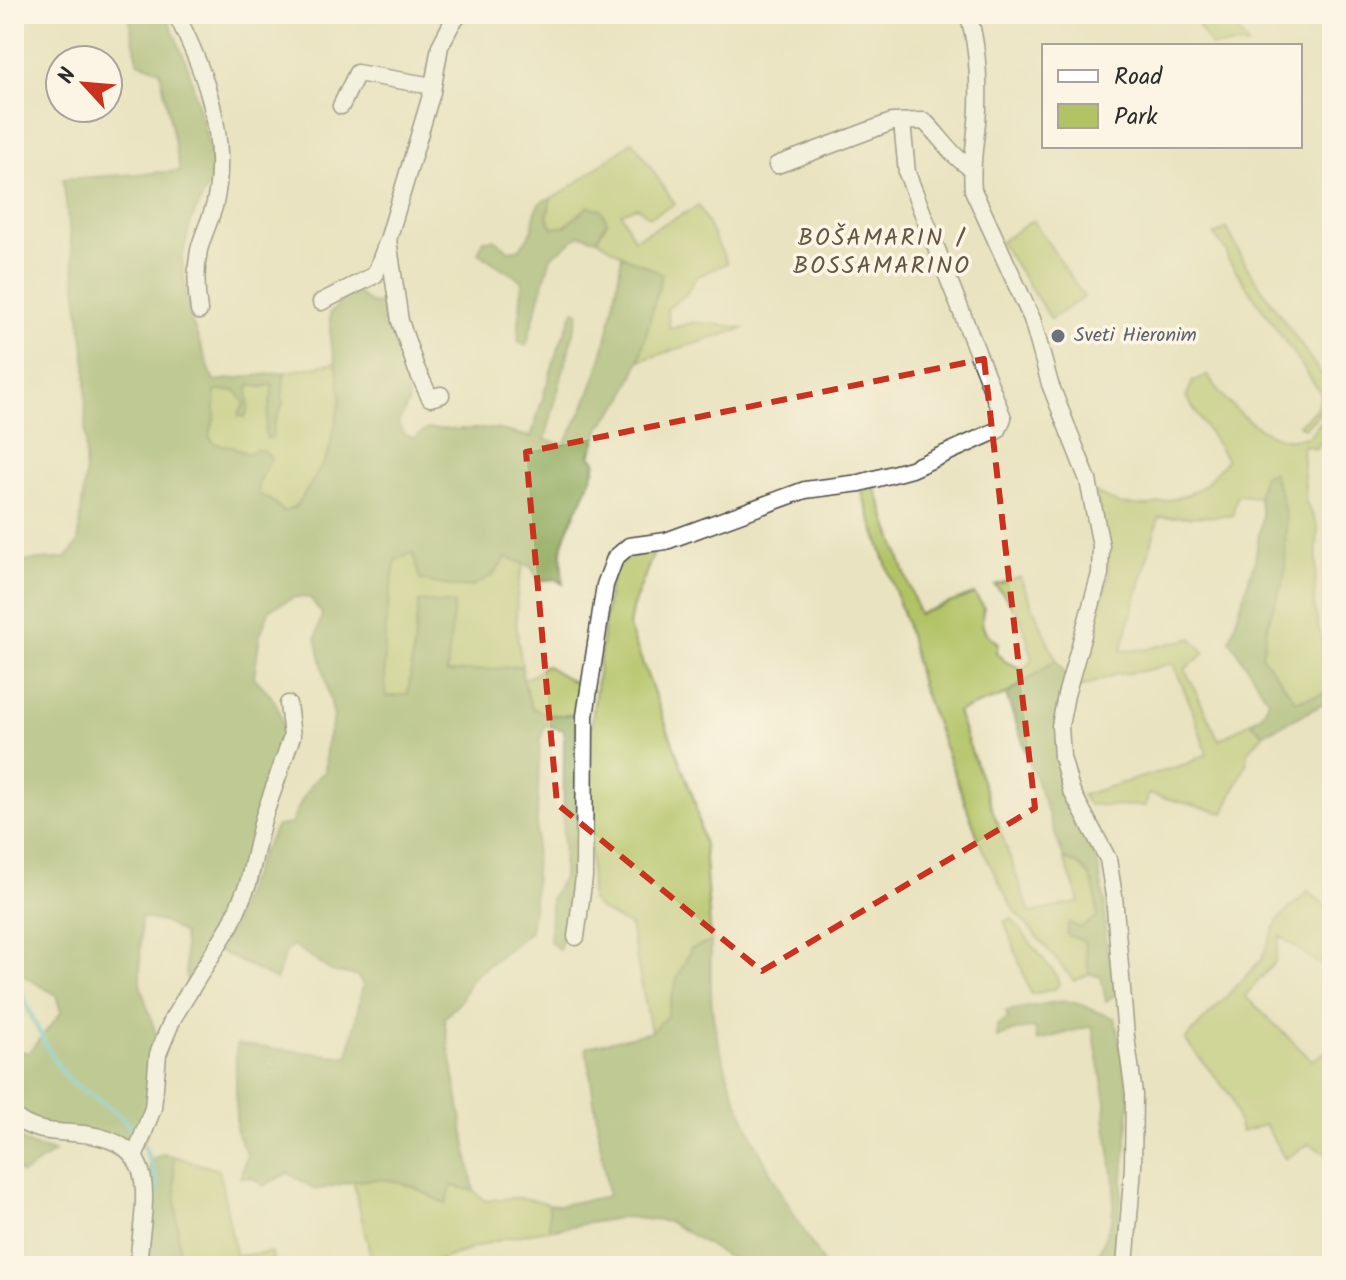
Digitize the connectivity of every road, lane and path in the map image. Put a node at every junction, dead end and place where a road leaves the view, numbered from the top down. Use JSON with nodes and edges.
{"nodes":[{"id":1,"x":176,"y":14,"type":"edge"},
{"id":2,"x":460,"y":14,"type":"edge"},
{"id":3,"x":968,"y":14,"type":"edge"},
{"id":4,"x":433,"y":86,"type":"junction"},
{"id":5,"x":341,"y":106,"type":"dead end"},
{"id":6,"x":902,"y":122,"type":"junction"},
{"id":7,"x":777,"y":165,"type":"dead end"},
{"id":8,"x":972,"y":169,"type":"junction"},
{"id":9,"x":388,"y":240,"type":"junction"},
{"id":10,"x":321,"y":302,"type":"dead end"},
{"id":11,"x":199,"y":311,"type":"dead end"},
{"id":12,"x":441,"y":395,"type":"dead end"},
{"id":13,"x":288,"y":704,"type":"dead end"},
{"id":14,"x":576,"y":937,"type":"dead end"},
{"id":15,"x":14,"y":1116,"type":"edge"},
{"id":16,"x":135,"y":1156,"type":"junction"},
{"id":17,"x":138,"y":1266,"type":"edge"},
{"id":18,"x":1125,"y":1266,"type":"edge"}],
"edges":[{"from":1,"to":11,"type":"street"},
{"from":2,"to":4,"type":"street"},
{"from":3,"to":8,"type":"street"},
{"from":4,"to":5,"type":"street"},
{"from":4,"to":9,"type":"street"},
{"from":6,"to":7,"type":"street"},
{"from":6,"to":8,"type":"street"},
{"from":6,"to":14,"type":"street"},
{"from":8,"to":18,"type":"street"},
{"from":9,"to":10,"type":"street"},
{"from":9,"to":12,"type":"street"},
{"from":13,"to":16,"type":"street"},
{"from":15,"to":16,"type":"street"},
{"from":16,"to":17,"type":"street"}]}
